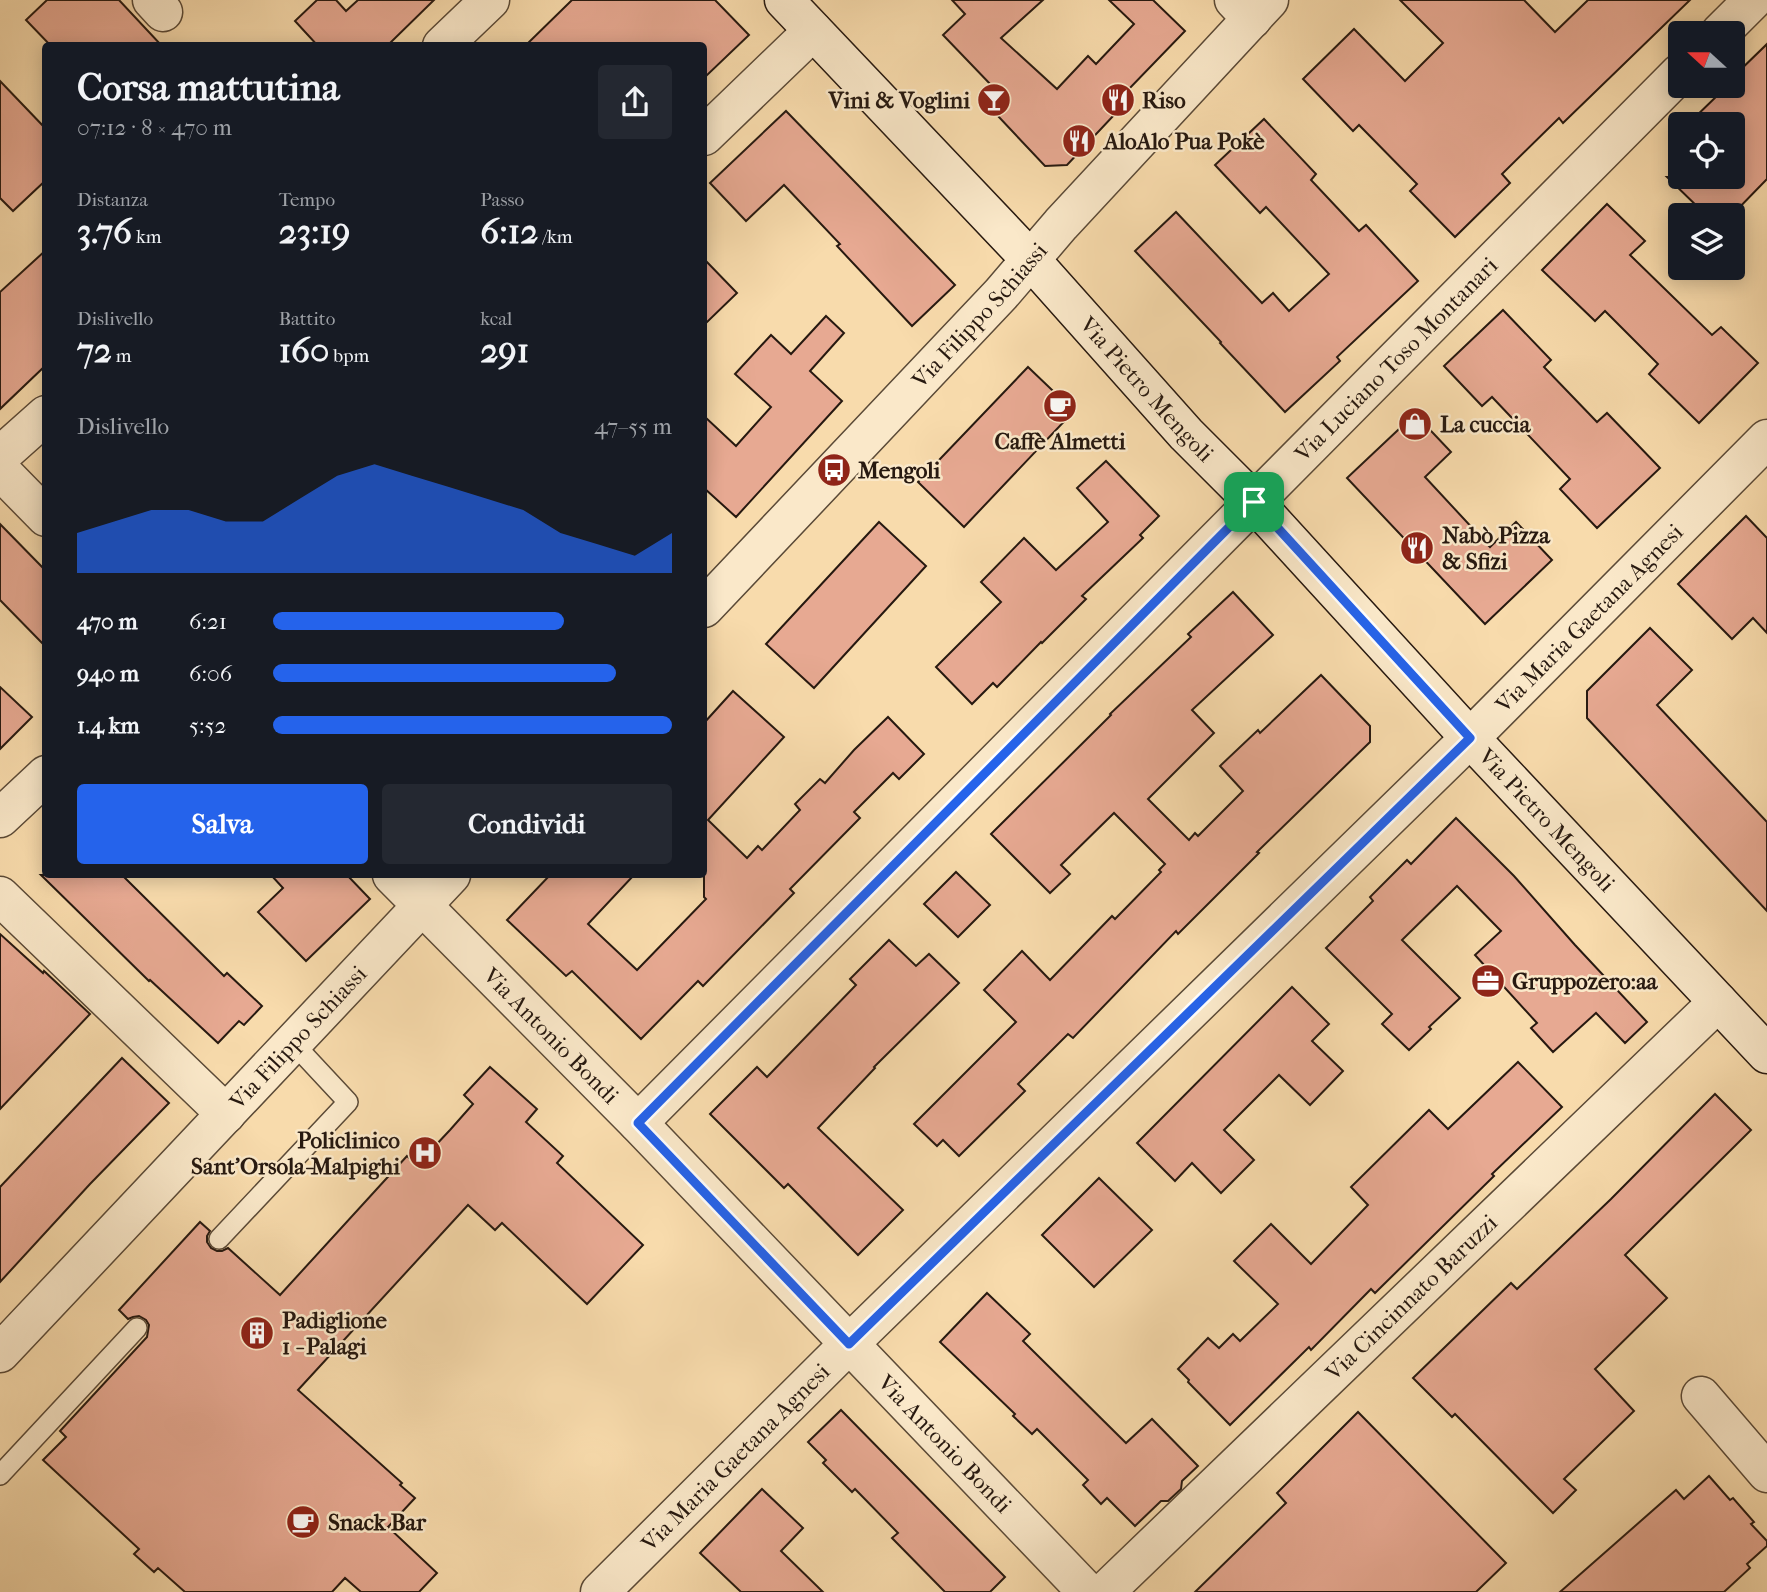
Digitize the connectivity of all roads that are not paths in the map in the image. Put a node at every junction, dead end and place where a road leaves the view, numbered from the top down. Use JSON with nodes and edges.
{"nodes":[{"id":1,"x":490,"y":0,"type":"edge"},
{"id":2,"x":784,"y":0,"type":"edge"},
{"id":3,"x":1753,"y":0,"type":"edge"},
{"id":4,"x":1252,"y":6,"type":"edge"},
{"id":5,"x":1732,"y":21,"type":"edge"},
{"id":6,"x":813,"y":30,"type":"junction"},
{"id":7,"x":446,"y":42,"type":"edge"},
{"id":8,"x":1668,"y":85,"type":"edge"},
{"id":9,"x":707,"y":133,"type":"edge"},
{"id":10,"x":1030,"y":259,"type":"junction"},
{"id":11,"x":42,"y":419,"type":"edge"},
{"id":12,"x":1767,"y":439,"type":"edge"},
{"id":13,"x":0,"y":456,"type":"edge"},
{"id":14,"x":0,"y":470,"type":"edge"},
{"id":15,"x":1254,"y":502,"type":"junction"},
{"id":16,"x":42,"y":513,"type":"edge"},
{"id":17,"x":707,"y":605,"type":"edge"},
{"id":18,"x":1470,"y":738,"type":"junction"},
{"id":19,"x":42,"y":779,"type":"edge"},
{"id":20,"x":0,"y":818,"type":"edge"},
{"id":21,"x":395,"y":878,"type":"edge"},
{"id":22,"x":449,"y":878,"type":"edge"},
{"id":23,"x":0,"y":896,"type":"edge"},
{"id":24,"x":422,"y":906,"type":"junction"},
{"id":25,"x":1718,"y":1002,"type":"junction"},
{"id":26,"x":293,"y":1042,"type":"junction"},
{"id":27,"x":1767,"y":1054,"type":"edge"},
{"id":28,"x":226,"y":1114,"type":"junction"},
{"id":29,"x":638,"y":1123,"type":"junction"},
{"id":30,"x":219,"y":1239,"type":"dead end"},
{"id":31,"x":137,"y":1328,"type":"dead end"},
{"id":32,"x":849,"y":1344,"type":"junction"},
{"id":33,"x":0,"y":1353,"type":"edge"},
{"id":34,"x":1701,"y":1396,"type":"dead end"},
{"id":35,"x":1767,"y":1473,"type":"edge"},
{"id":36,"x":0,"y":1475,"type":"edge"},
{"id":37,"x":600,"y":1592,"type":"edge"},
{"id":38,"x":1087,"y":1592,"type":"edge"},
{"id":39,"x":1105,"y":1592,"type":"edge"}],
"edges":[{"from":1,"to":7,"type":"street"},
{"from":2,"to":6,"type":"street","name":"Via Pietro Mengoli"},
{"from":3,"to":5,"type":"street"},
{"from":4,"to":10,"type":"street","name":"Via Filippo Schiassi"},
{"from":6,"to":9,"type":"street"},
{"from":6,"to":10,"type":"street","name":"Via Pietro Mengoli"},
{"from":8,"to":15,"type":"street","name":"Via Luciano Toso Montanari"},
{"from":10,"to":15,"type":"street","name":"Via Pietro Mengoli"},
{"from":10,"to":17,"type":"street","name":"Via Filippo Schiassi"},
{"from":11,"to":13,"type":"street"},
{"from":12,"to":18,"type":"street","name":"Via Maria Gaetana Agnesi"},
{"from":14,"to":16,"type":"street"},
{"from":15,"to":18,"type":"street","name":"Via Pietro Mengoli"},
{"from":15,"to":29,"type":"street","name":"Via Luciano Toso Montanari"},
{"from":18,"to":25,"type":"street","name":"Via Pietro Mengoli"},
{"from":18,"to":32,"type":"street","name":"Via Maria Gaetana Agnesi"},
{"from":19,"to":20,"type":"street"},
{"from":21,"to":24,"type":"street","name":"Via Antonio Bondi"},
{"from":22,"to":24,"type":"street","name":"Via Filippo Schiassi"},
{"from":23,"to":28,"type":"street"},
{"from":24,"to":26,"type":"street","name":"Via Filippo Schiassi"},
{"from":24,"to":29,"type":"street","name":"Via Antonio Bondi"},
{"from":25,"to":27,"type":"street","name":"Via Pietro Mengoli"},
{"from":25,"to":39,"type":"street","name":"Via Cincinnato Baruzzi"},
{"from":26,"to":28,"type":"street","name":"Via Filippo Schiassi"},
{"from":26,"to":30,"type":"lane"},
{"from":28,"to":33,"type":"street","name":"Via Filippo Schiassi"},
{"from":29,"to":32,"type":"street","name":"Via Antonio Bondi"},
{"from":31,"to":36,"type":"lane"},
{"from":32,"to":37,"type":"street","name":"Via Maria Gaetana Agnesi"},
{"from":32,"to":38,"type":"street","name":"Via Antonio Bondi"},
{"from":34,"to":35,"type":"street"}]}
